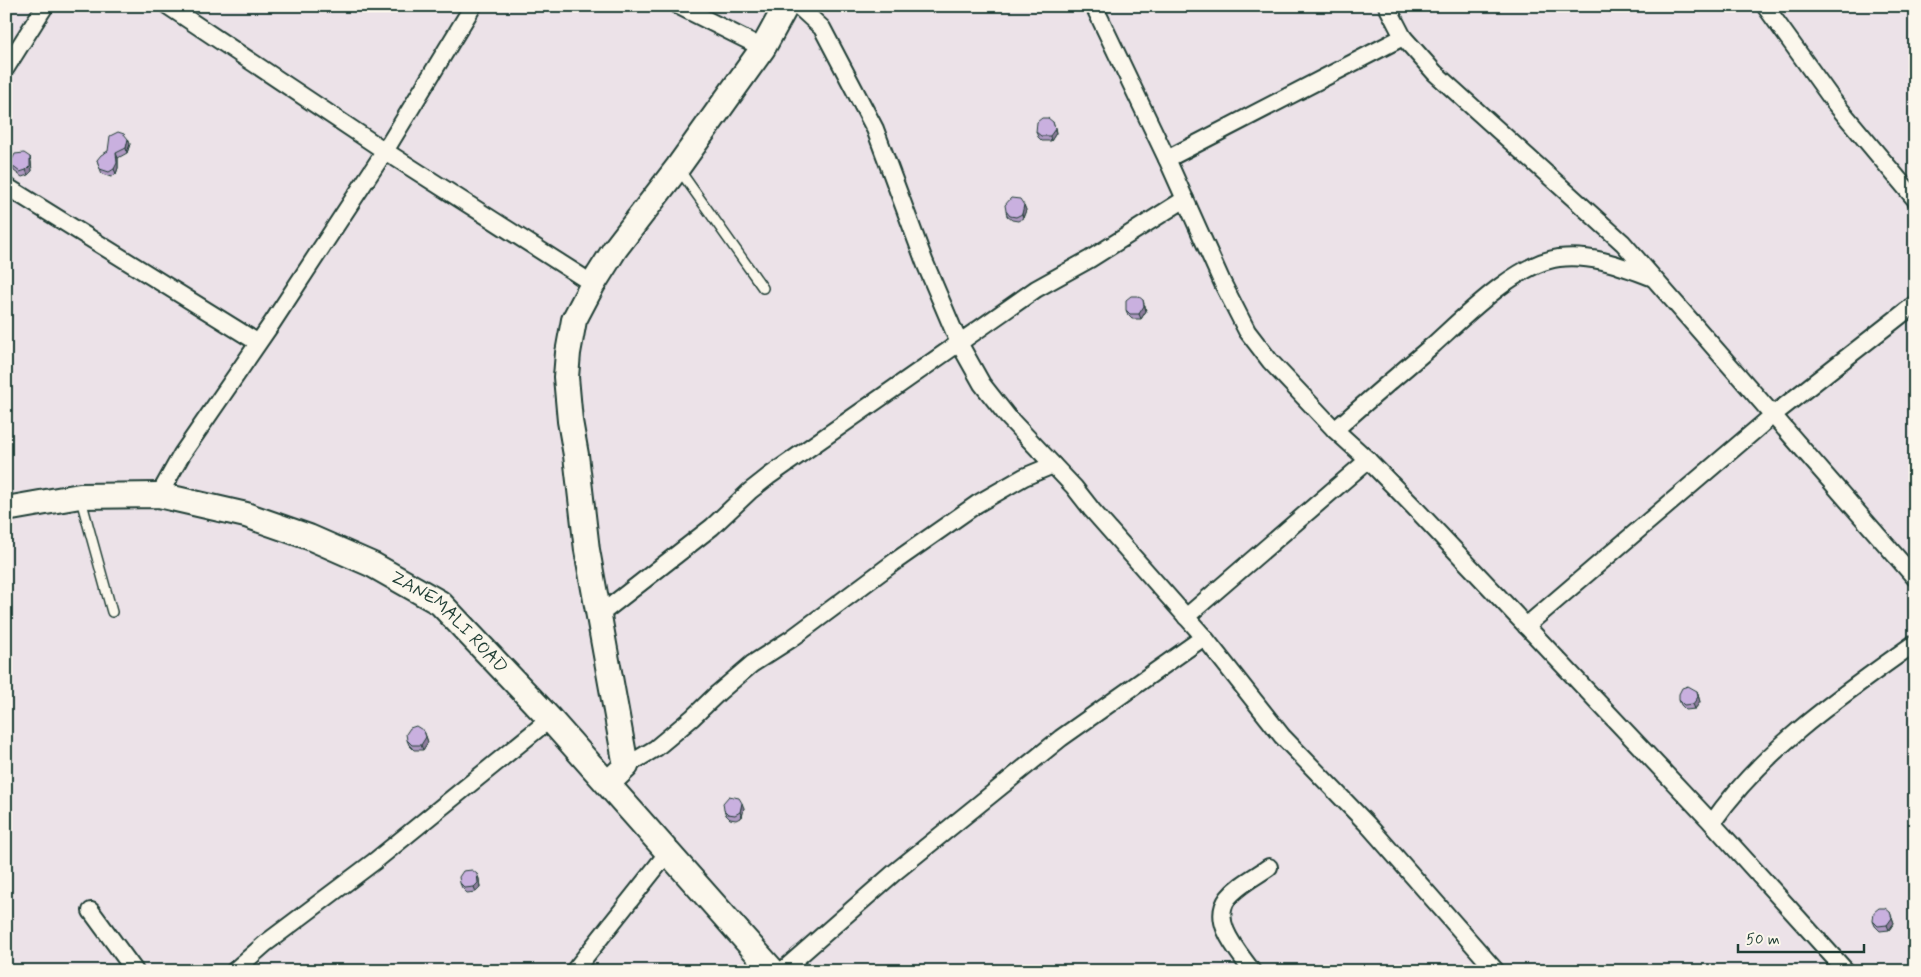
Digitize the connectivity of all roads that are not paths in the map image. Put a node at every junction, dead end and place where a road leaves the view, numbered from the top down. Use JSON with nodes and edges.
{"nodes":[{"id":1,"x":45,"y":6,"type":"edge"},
{"id":2,"x":168,"y":6,"type":"edge"},
{"id":3,"x":473,"y":6,"type":"edge"},
{"id":4,"x":679,"y":6,"type":"edge"},
{"id":5,"x":786,"y":6,"type":"edge"},
{"id":6,"x":798,"y":6,"type":"edge"},
{"id":7,"x":1094,"y":6,"type":"edge"},
{"id":8,"x":1387,"y":6,"type":"edge"},
{"id":9,"x":1765,"y":6,"type":"edge"},
{"id":10,"x":1403,"y":37,"type":"junction"},
{"id":11,"x":763,"y":48,"type":"junction"},
{"id":12,"x":6,"y":68,"type":"edge"},
{"id":13,"x":385,"y":151,"type":"junction"},
{"id":14,"x":1167,"y":159,"type":"junction"},
{"id":15,"x":678,"y":167,"type":"junction"},
{"id":16,"x":6,"y":186,"type":"edge"},
{"id":17,"x":1185,"y":199,"type":"junction"},
{"id":18,"x":1915,"y":199,"type":"edge"},
{"id":19,"x":1653,"y":277,"type":"junction"},
{"id":20,"x":593,"y":284,"type":"junction"},
{"id":21,"x":763,"y":288,"type":"dead end"},
{"id":22,"x":1915,"y":304,"type":"edge"},
{"id":23,"x":257,"y":342,"type":"junction"},
{"id":24,"x":959,"y":343,"type":"junction"},
{"id":25,"x":1773,"y":416,"type":"junction"},
{"id":26,"x":1335,"y":430,"type":"junction"},
{"id":27,"x":1368,"y":460,"type":"junction"},
{"id":28,"x":1052,"y":465,"type":"junction"},
{"id":29,"x":159,"y":495,"type":"junction"},
{"id":30,"x":80,"y":496,"type":"junction"},
{"id":31,"x":6,"y":509,"type":"edge"},
{"id":32,"x":1915,"y":578,"type":"edge"},
{"id":33,"x":112,"y":612,"type":"dead end"},
{"id":34,"x":598,"y":616,"type":"junction"},
{"id":35,"x":1186,"y":617,"type":"junction"},
{"id":36,"x":1526,"y":626,"type":"junction"},
{"id":37,"x":1204,"y":636,"type":"junction"},
{"id":38,"x":1915,"y":642,"type":"edge"},
{"id":39,"x":550,"y":719,"type":"junction"},
{"id":40,"x":626,"y":766,"type":"junction"},
{"id":41,"x":608,"y":783,"type":"junction"},
{"id":42,"x":1712,"y":823,"type":"junction"},
{"id":43,"x":669,"y":851,"type":"junction"},
{"id":44,"x":1268,"y":868,"type":"dead end"},
{"id":45,"x":91,"y":910,"type":"dead end"},
{"id":46,"x":135,"y":971,"type":"edge"},
{"id":47,"x":234,"y":971,"type":"edge"},
{"id":48,"x":574,"y":971,"type":"edge"},
{"id":49,"x":773,"y":971,"type":"edge"},
{"id":50,"x":782,"y":971,"type":"edge"},
{"id":51,"x":1252,"y":971,"type":"edge"},
{"id":52,"x":1496,"y":971,"type":"edge"},
{"id":53,"x":1846,"y":971,"type":"edge"}],
"edges":[{"from":1,"to":12,"type":"street"},
{"from":2,"to":13,"type":"street"},
{"from":3,"to":13,"type":"street"},
{"from":4,"to":11,"type":"street"},
{"from":5,"to":11,"type":"street"},
{"from":6,"to":24,"type":"street"},
{"from":7,"to":14,"type":"street"},
{"from":8,"to":10,"type":"street"},
{"from":9,"to":18,"type":"street"},
{"from":10,"to":14,"type":"street"},
{"from":10,"to":19,"type":"street"},
{"from":11,"to":15,"type":"street"},
{"from":13,"to":20,"type":"street"},
{"from":13,"to":23,"type":"street"},
{"from":14,"to":17,"type":"street"},
{"from":15,"to":20,"type":"street"},
{"from":15,"to":21,"type":"lane"},
{"from":16,"to":23,"type":"street"},
{"from":17,"to":24,"type":"street"},
{"from":17,"to":26,"type":"street"},
{"from":19,"to":25,"type":"street"},
{"from":19,"to":26,"type":"street"},
{"from":20,"to":34,"type":"street"},
{"from":22,"to":25,"type":"street"},
{"from":23,"to":29,"type":"street"},
{"from":24,"to":28,"type":"street"},
{"from":24,"to":34,"type":"street"},
{"from":25,"to":32,"type":"street"},
{"from":25,"to":36,"type":"street"},
{"from":26,"to":27,"type":"street"},
{"from":27,"to":35,"type":"street"},
{"from":27,"to":36,"type":"street"},
{"from":28,"to":35,"type":"street"},
{"from":28,"to":40,"type":"street"},
{"from":29,"to":30,"type":"street","name":"ZANEMALI ROAD"},
{"from":29,"to":39,"type":"street","name":"ZANEMALI ROAD"},
{"from":30,"to":31,"type":"street","name":"ZANEMALI ROAD"},
{"from":30,"to":33,"type":"lane"},
{"from":34,"to":40,"type":"street"},
{"from":35,"to":37,"type":"street"},
{"from":36,"to":42,"type":"street"},
{"from":37,"to":50,"type":"street"},
{"from":37,"to":52,"type":"street"},
{"from":38,"to":42,"type":"street"},
{"from":39,"to":41,"type":"street","name":"ZANEMALI ROAD"},
{"from":39,"to":47,"type":"street"},
{"from":40,"to":41,"type":"street"},
{"from":41,"to":43,"type":"street","name":"ZANEMALI ROAD"},
{"from":42,"to":53,"type":"street"},
{"from":43,"to":48,"type":"street"},
{"from":43,"to":49,"type":"street","name":"ZANEMALI ROAD"},
{"from":44,"to":51,"type":"street"},
{"from":45,"to":46,"type":"street"}]}
